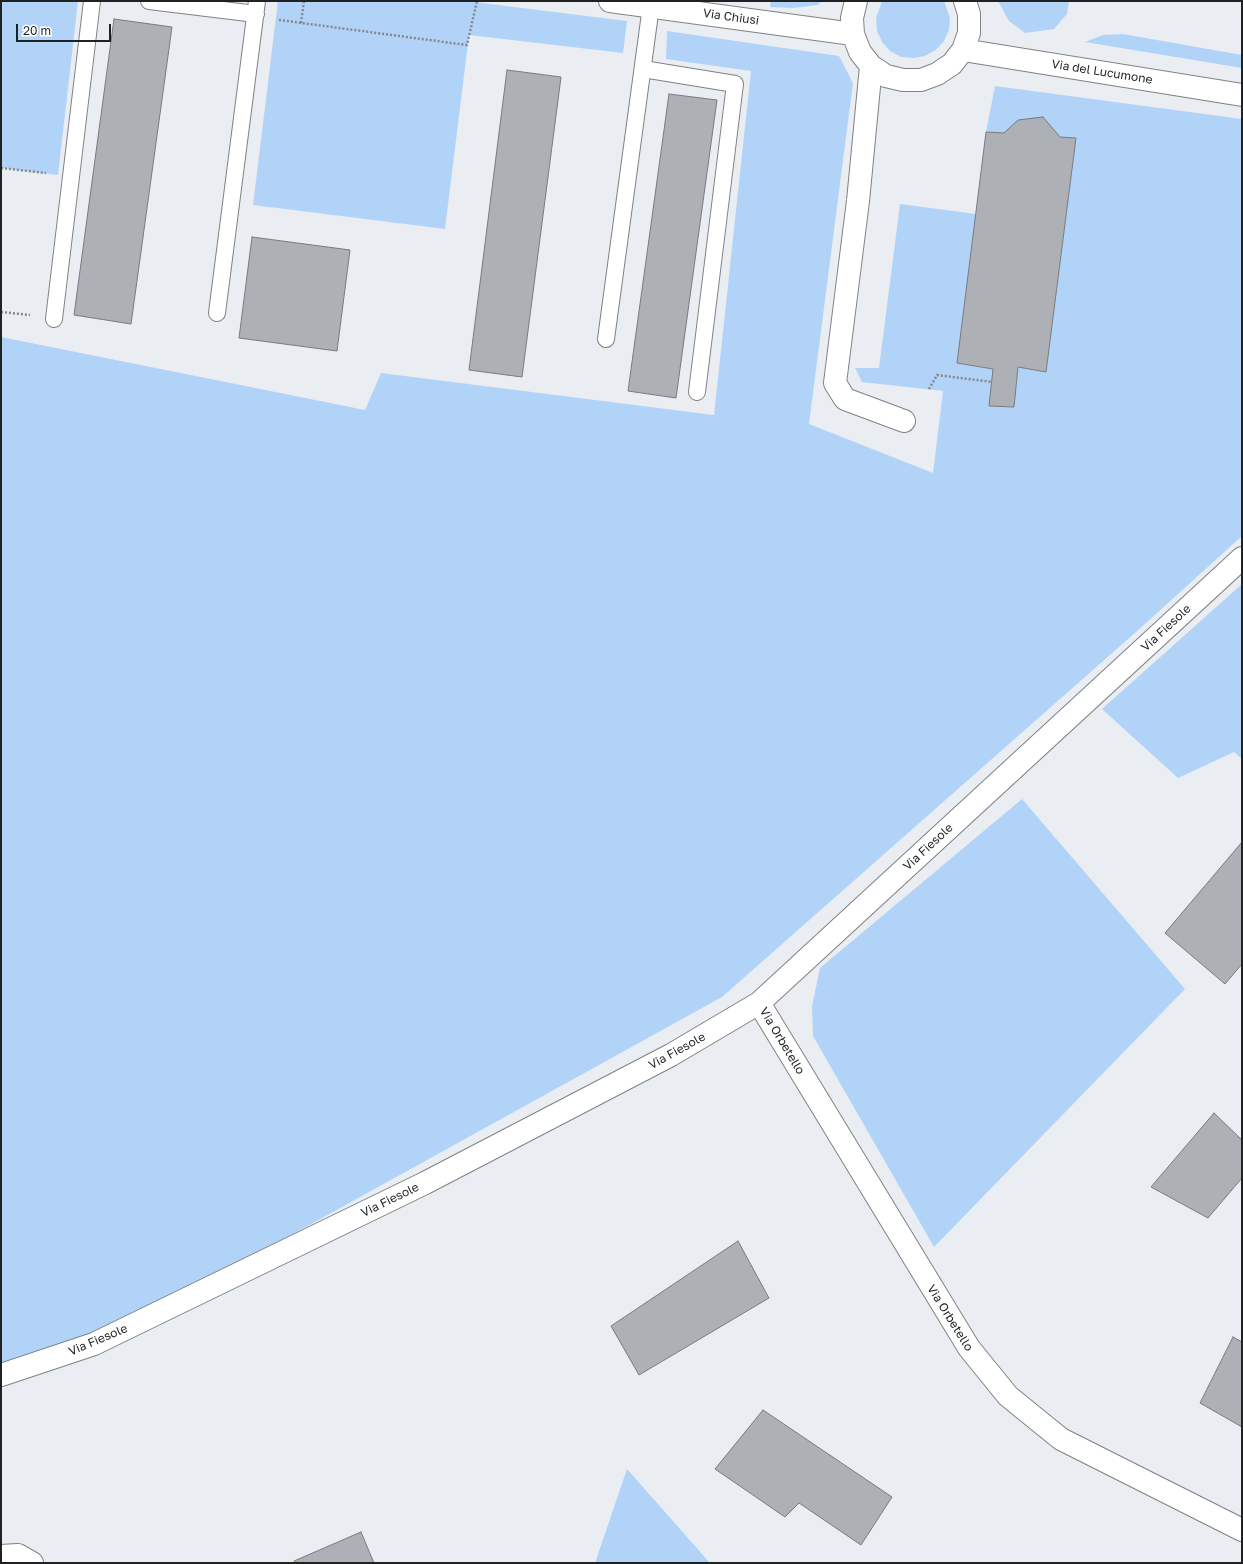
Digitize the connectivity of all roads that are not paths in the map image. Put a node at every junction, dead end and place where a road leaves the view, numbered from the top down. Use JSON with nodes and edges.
{"nodes":[{"id":1,"x":92,"y":1,"type":"edge"},
{"id":2,"x":149,"y":1,"type":"edge"},
{"id":3,"x":610,"y":1,"type":"edge"},
{"id":4,"x":856,"y":1,"type":"edge"},
{"id":5,"x":965,"y":1,"type":"edge"},
{"id":6,"x":651,"y":3,"type":"edge"},
{"id":7,"x":256,"y":8,"type":"edge"},
{"id":8,"x":853,"y":34,"type":"junction"},
{"id":9,"x":962,"y":50,"type":"junction"},
{"id":10,"x":871,"y":66,"type":"junction"},
{"id":11,"x":643,"y":69,"type":"junction"},
{"id":12,"x":1242,"y":95,"type":"edge"},
{"id":13,"x":218,"y":313,"type":"dead end"},
{"id":14,"x":54,"y":318,"type":"dead end"},
{"id":15,"x":606,"y":339,"type":"dead end"},
{"id":16,"x":697,"y":392,"type":"dead end"},
{"id":17,"x":904,"y":421,"type":"dead end"},
{"id":18,"x":1242,"y":558,"type":"edge"},
{"id":19,"x":759,"y":1003,"type":"junction"},
{"id":20,"x":1,"y":1375,"type":"edge"},
{"id":21,"x":1242,"y":1530,"type":"edge"},
{"id":22,"x":1,"y":1556,"type":"edge"},
{"id":23,"x":32,"y":1563,"type":"edge"}],
"edges":[{"from":1,"to":14,"type":"lane"},
{"from":2,"to":7,"type":"lane"},
{"from":3,"to":6,"type":"street","name":"Via Chiusi"},
{"from":4,"to":8,"type":"street"},
{"from":5,"to":9,"type":"street"},
{"from":6,"to":8,"type":"street","name":"Via Chiusi"},
{"from":6,"to":11,"type":"lane"},
{"from":7,"to":13,"type":"lane"},
{"from":8,"to":10,"type":"street"},
{"from":9,"to":10,"type":"street"},
{"from":9,"to":12,"type":"street","name":"Via del Lucumone"},
{"from":10,"to":17,"type":"street"},
{"from":11,"to":15,"type":"lane"},
{"from":11,"to":16,"type":"lane"},
{"from":18,"to":19,"type":"street","name":"Via Fiesole"},
{"from":19,"to":20,"type":"street","name":"Via Fiesole"},
{"from":19,"to":21,"type":"street","name":"Via Orbetello"},
{"from":22,"to":23,"type":"street"}]}
